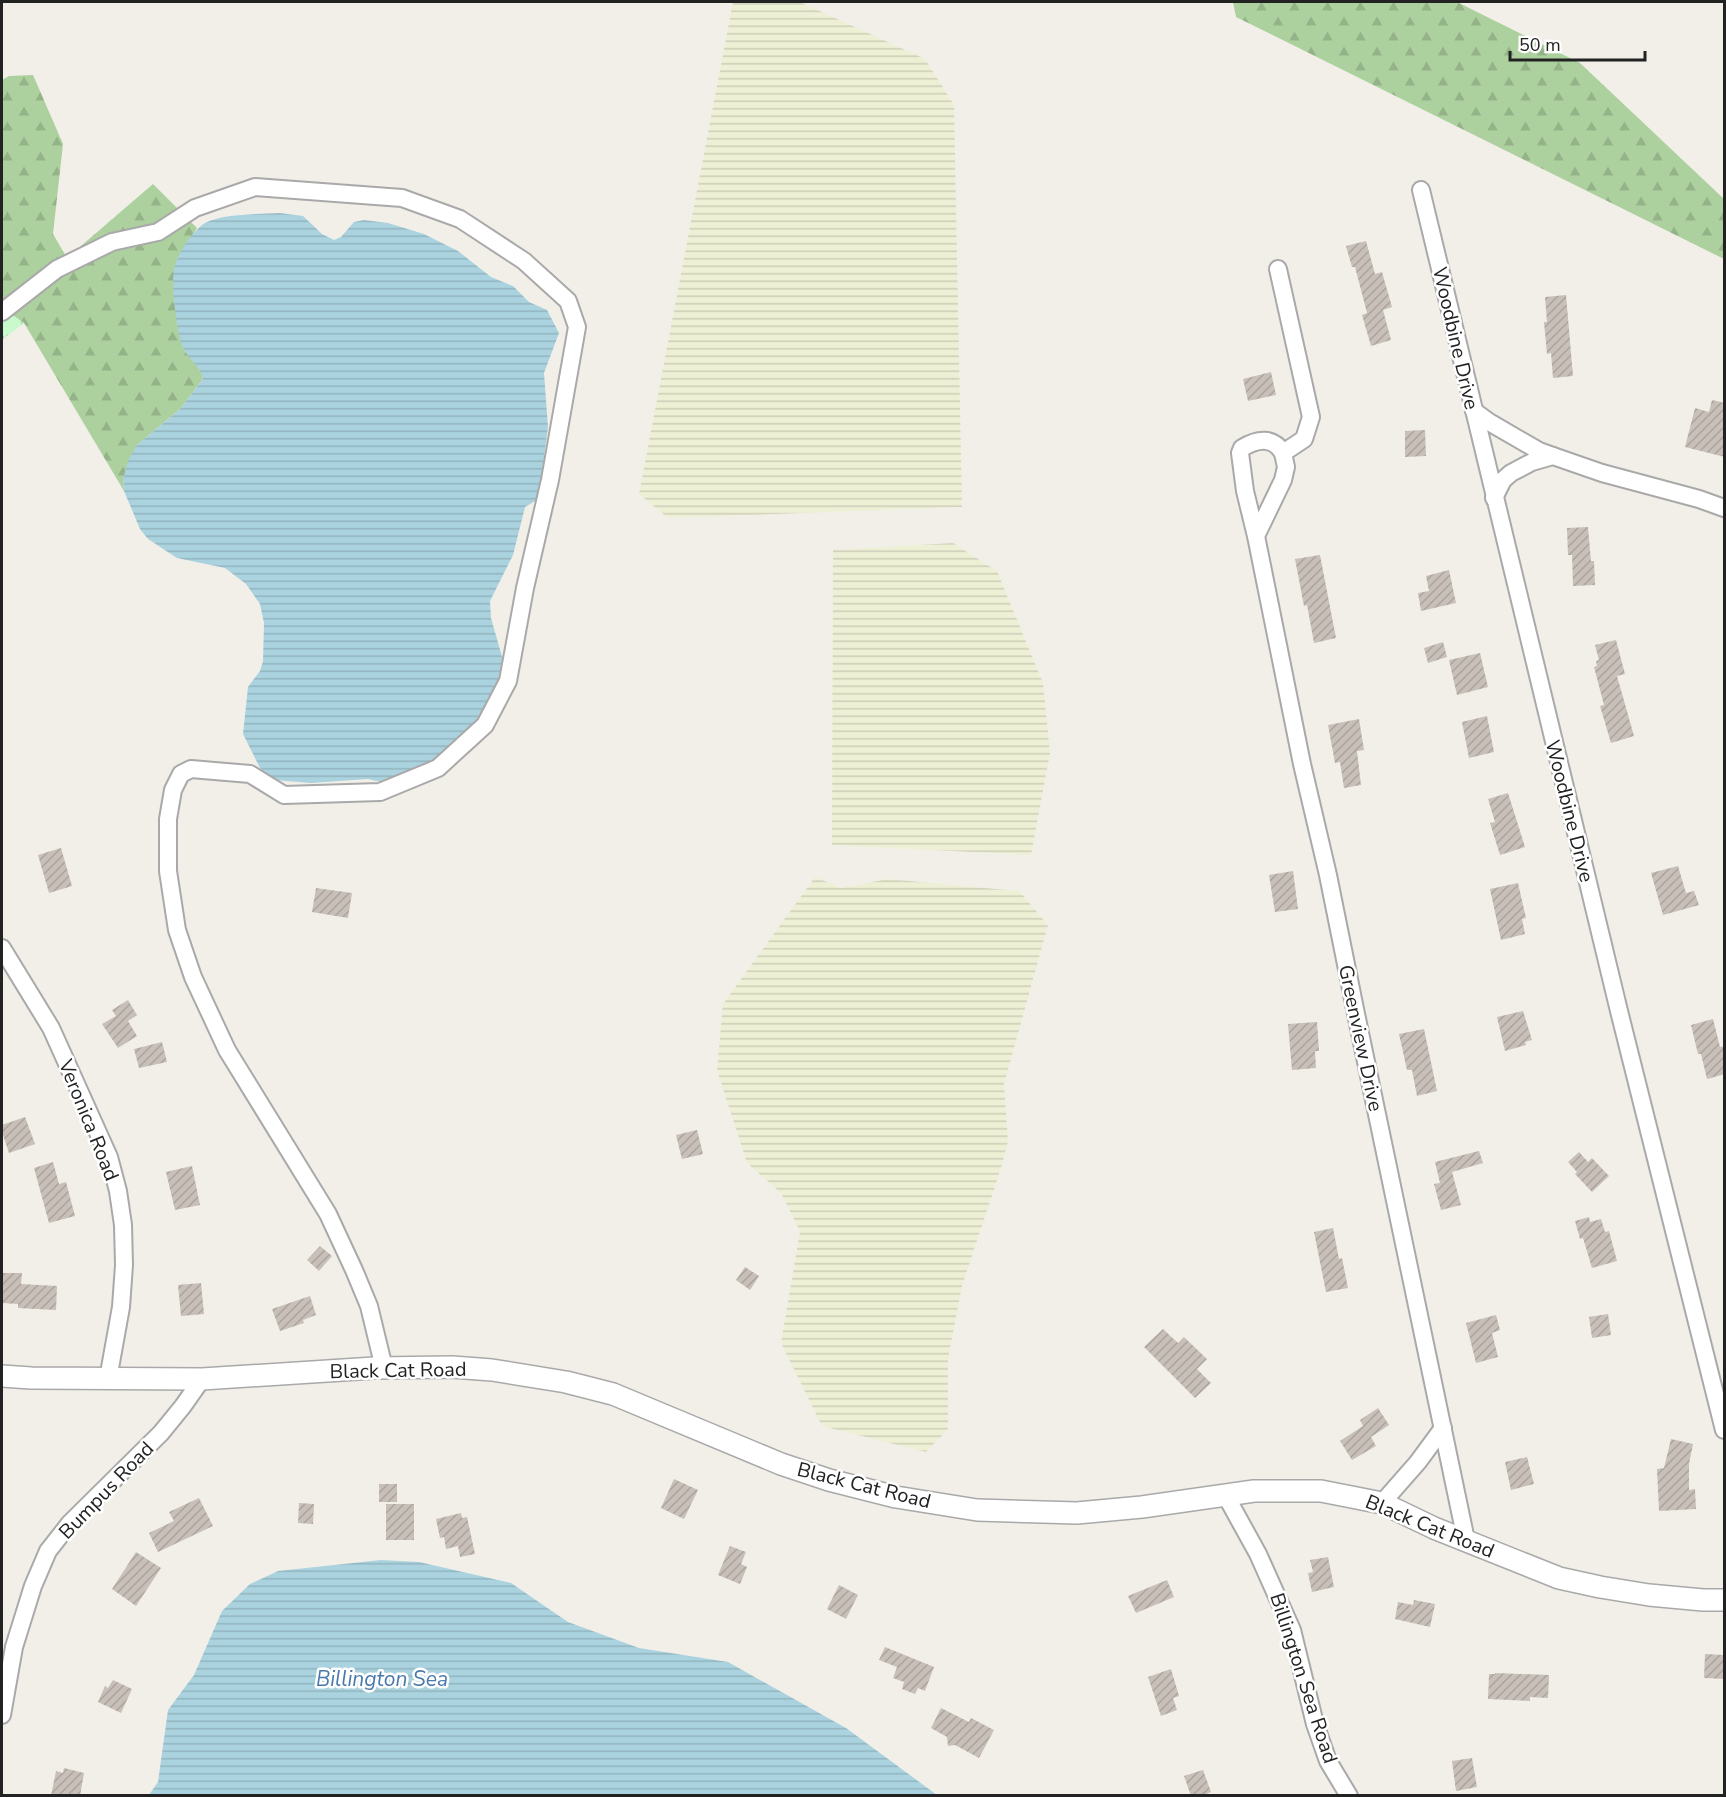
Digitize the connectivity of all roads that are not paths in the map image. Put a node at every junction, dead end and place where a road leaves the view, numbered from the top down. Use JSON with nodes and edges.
{"nodes":[{"id":1,"x":1421,"y":190,"type":"dead end"},
{"id":2,"x":1278,"y":269,"type":"dead end"},
{"id":3,"x":2,"y":312,"type":"edge"},
{"id":4,"x":1474,"y":411,"type":"junction"},
{"id":5,"x":1283,"y":453,"type":"junction"},
{"id":6,"x":1552,"y":456,"type":"junction"},
{"id":7,"x":1494,"y":498,"type":"junction"},
{"id":8,"x":1725,"y":508,"type":"edge"},
{"id":9,"x":1256,"y":536,"type":"junction"},
{"id":10,"x":2,"y":948,"type":"edge"},
{"id":11,"x":384,"y":1368,"type":"junction"},
{"id":12,"x":2,"y":1376,"type":"edge"},
{"id":13,"x":108,"y":1379,"type":"junction"},
{"id":14,"x":201,"y":1379,"type":"junction"},
{"id":15,"x":1443,"y":1428,"type":"junction"},
{"id":16,"x":1725,"y":1430,"type":"edge"},
{"id":17,"x":1226,"y":1496,"type":"junction"},
{"id":18,"x":1382,"y":1503,"type":"junction"},
{"id":19,"x":1466,"y":1540,"type":"junction"},
{"id":20,"x":1725,"y":1600,"type":"edge"},
{"id":21,"x":2,"y":1715,"type":"edge"},
{"id":22,"x":1349,"y":1796,"type":"edge"}],
"edges":[{"from":1,"to":4,"type":"street","name":"Woodbine Drive"},
{"from":2,"to":5,"type":"street"},
{"from":3,"to":11,"type":"street"},
{"from":4,"to":6,"type":"street"},
{"from":4,"to":7,"type":"street","name":"Woodbine Drive"},
{"from":5,"to":9,"type":"street"},
{"from":5,"to":9,"type":"street","name":"Greenview Drive"},
{"from":6,"to":7,"type":"street"},
{"from":6,"to":8,"type":"street"},
{"from":7,"to":16,"type":"street","name":"Woodbine Drive"},
{"from":9,"to":15,"type":"street","name":"Greenview Drive"},
{"from":10,"to":13,"type":"street","name":"Veronica Road"},
{"from":11,"to":14,"type":"street","name":"Black Cat Road"},
{"from":11,"to":17,"type":"street","name":"Black Cat Road"},
{"from":12,"to":13,"type":"street","name":"Black Cat Road"},
{"from":13,"to":14,"type":"street","name":"Black Cat Road"},
{"from":14,"to":21,"type":"street","name":"Bumpus Road"},
{"from":15,"to":18,"type":"street"},
{"from":15,"to":19,"type":"street","name":"Greenview Drive"},
{"from":17,"to":18,"type":"street","name":"Black Cat Road"},
{"from":17,"to":22,"type":"street","name":"Billington Sea Road"},
{"from":18,"to":19,"type":"street","name":"Black Cat Road"},
{"from":19,"to":20,"type":"street","name":"Black Cat Road"}]}
